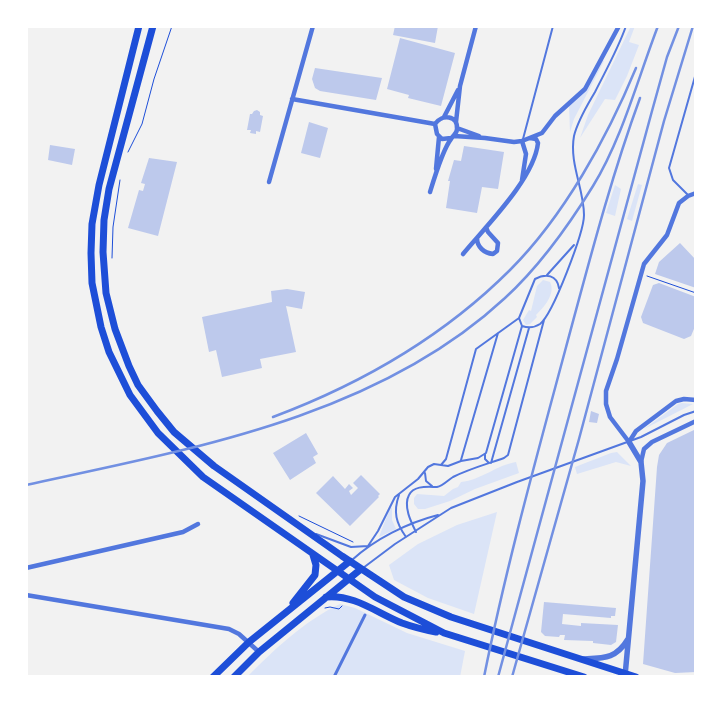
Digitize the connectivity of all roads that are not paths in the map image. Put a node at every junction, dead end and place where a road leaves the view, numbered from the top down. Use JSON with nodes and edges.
{"nodes":[{"id":1,"x":139,"y":26,"type":"edge"},
{"id":2,"x":154,"y":26,"type":"edge"},
{"id":3,"x":313,"y":26,"type":"edge"},
{"id":4,"x":476,"y":26,"type":"edge"},
{"id":5,"x":553,"y":26,"type":"edge"},
{"id":6,"x":618,"y":26,"type":"edge"},
{"id":7,"x":626,"y":26,"type":"edge"},
{"id":8,"x":696,"y":73,"type":"edge"},
{"id":9,"x":460,"y":86,"type":"junction"},
{"id":10,"x":292,"y":99,"type":"junction"},
{"id":11,"x":444,"y":117,"type":"junction"},
{"id":12,"x":435,"y":124,"type":"junction"},
{"id":13,"x":456,"y":125,"type":"junction"},
{"id":14,"x":439,"y":137,"type":"junction"},
{"id":15,"x":452,"y":137,"type":"junction"},
{"id":16,"x":485,"y":138,"type":"junction"},
{"id":17,"x":530,"y":138,"type":"junction"},
{"id":18,"x":522,"y":141,"type":"junction"},
{"id":19,"x":435,"y":176,"type":"junction"},
{"id":20,"x":269,"y":182,"type":"dead end"},
{"id":21,"x":521,"y":184,"type":"junction"},
{"id":22,"x":430,"y":192,"type":"dead end"},
{"id":23,"x":696,"y":193,"type":"edge"},
{"id":24,"x":688,"y":196,"type":"junction"},
{"id":25,"x":486,"y":227,"type":"junction"},
{"id":26,"x":477,"y":238,"type":"junction"},
{"id":27,"x":576,"y":243,"type":"junction"},
{"id":28,"x":463,"y":254,"type":"dead end"},
{"id":29,"x":547,"y":275,"type":"junction"},
{"id":30,"x":559,"y":291,"type":"junction"},
{"id":31,"x":519,"y":318,"type":"junction"},
{"id":32,"x":545,"y":318,"type":"junction"},
{"id":33,"x":522,"y":326,"type":"junction"},
{"id":34,"x":529,"y":328,"type":"junction"},
{"id":35,"x":498,"y":333,"type":"junction"},
{"id":36,"x":696,"y":400,"type":"edge"},
{"id":37,"x":696,"y":410,"type":"edge"},
{"id":38,"x":696,"y":421,"type":"edge"},
{"id":39,"x":629,"y":442,"type":"junction"},
{"id":40,"x":486,"y":453,"type":"junction"},
{"id":41,"x":461,"y":461,"type":"junction"},
{"id":42,"x":641,"y":462,"type":"junction"},
{"id":43,"x":491,"y":463,"type":"junction"},
{"id":44,"x":442,"y":466,"type":"junction"},
{"id":45,"x":426,"y":471,"type":"junction"},
{"id":46,"x":432,"y":486,"type":"junction"},
{"id":47,"x":399,"y":493,"type":"junction"},
{"id":48,"x":440,"y":514,"type":"junction"},
{"id":49,"x":198,"y":524,"type":"dead end"},
{"id":50,"x":412,"y":524,"type":"junction"},
{"id":51,"x":401,"y":529,"type":"junction"},
{"id":52,"x":416,"y":532,"type":"junction"},
{"id":53,"x":308,"y":533,"type":"junction"},
{"id":54,"x":406,"y":537,"type":"junction"},
{"id":55,"x":368,"y":546,"type":"junction"},
{"id":56,"x":312,"y":555,"type":"junction"},
{"id":57,"x":350,"y":561,"type":"junction"},
{"id":58,"x":27,"y":569,"type":"edge"},
{"id":59,"x":361,"y":569,"type":"junction"},
{"id":60,"x":337,"y":571,"type":"junction"},
{"id":61,"x":348,"y":579,"type":"junction"},
{"id":62,"x":26,"y":589,"type":"edge"},
{"id":63,"x":29,"y":595,"type":"edge"},
{"id":64,"x":326,"y":597,"type":"junction"},
{"id":65,"x":285,"y":613,"type":"junction"},
{"id":66,"x":364,"y":616,"type":"dead end"},
{"id":67,"x":444,"y":633,"type":"junction"},
{"id":68,"x":629,"y":638,"type":"junction"},
{"id":69,"x":249,"y":642,"type":"junction"},
{"id":70,"x":259,"y":652,"type":"junction"},
{"id":71,"x":578,"y":659,"type":"junction"},
{"id":72,"x":625,"y":675,"type":"edge"},
{"id":73,"x":213,"y":677,"type":"edge"},
{"id":74,"x":234,"y":677,"type":"edge"},
{"id":75,"x":334,"y":677,"type":"edge"},
{"id":76,"x":584,"y":677,"type":"edge"},
{"id":77,"x":636,"y":677,"type":"edge"}],
"edges":[{"from":1,"to":56,"type":"main road"},
{"from":2,"to":53,"type":"main road"},
{"from":3,"to":10,"type":"street"},
{"from":4,"to":9,"type":"street"},
{"from":5,"to":18,"type":"lane"},
{"from":6,"to":17,"type":"street"},
{"from":7,"to":27,"type":"lane"},
{"from":8,"to":24,"type":"lane"},
{"from":9,"to":11,"type":"street"},
{"from":9,"to":13,"type":"street"},
{"from":10,"to":12,"type":"street"},
{"from":10,"to":20,"type":"street"},
{"from":11,"to":12,"type":"street"},
{"from":11,"to":13,"type":"street"},
{"from":12,"to":14,"type":"street"},
{"from":13,"to":15,"type":"street"},
{"from":13,"to":16,"type":"street"},
{"from":14,"to":15,"type":"street"},
{"from":14,"to":19,"type":"street"},
{"from":15,"to":16,"type":"street"},
{"from":15,"to":19,"type":"street"},
{"from":16,"to":18,"type":"street"},
{"from":17,"to":18,"type":"street"},
{"from":17,"to":21,"type":"street"},
{"from":18,"to":21,"type":"street"},
{"from":19,"to":22,"type":"street"},
{"from":21,"to":25,"type":"street"},
{"from":23,"to":24,"type":"street"},
{"from":24,"to":39,"type":"street"},
{"from":25,"to":26,"type":"street"},
{"from":25,"to":26,"type":"street"},
{"from":26,"to":28,"type":"street"},
{"from":27,"to":29,"type":"lane"},
{"from":27,"to":30,"type":"lane"},
{"from":29,"to":30,"type":"lane"},
{"from":29,"to":31,"type":"lane"},
{"from":30,"to":32,"type":"lane"},
{"from":31,"to":33,"type":"lane"},
{"from":31,"to":35,"type":"lane"},
{"from":32,"to":34,"type":"lane"},
{"from":32,"to":43,"type":"lane"},
{"from":33,"to":34,"type":"lane"},
{"from":33,"to":40,"type":"lane"},
{"from":34,"to":43,"type":"lane"},
{"from":35,"to":41,"type":"lane"},
{"from":35,"to":44,"type":"lane"},
{"from":36,"to":39,"type":"street"},
{"from":37,"to":39,"type":"lane"},
{"from":38,"to":42,"type":"street"},
{"from":39,"to":42,"type":"street"},
{"from":39,"to":48,"type":"lane"},
{"from":40,"to":41,"type":"lane"},
{"from":40,"to":43,"type":"lane"},
{"from":41,"to":44,"type":"lane"},
{"from":42,"to":68,"type":"street"},
{"from":43,"to":46,"type":"lane"},
{"from":44,"to":45,"type":"lane"},
{"from":45,"to":46,"type":"lane"},
{"from":45,"to":47,"type":"lane"},
{"from":46,"to":50,"type":"lane"},
{"from":47,"to":51,"type":"lane"},
{"from":47,"to":55,"type":"lane"},
{"from":48,"to":50,"type":"lane"},
{"from":48,"to":52,"type":"lane"},
{"from":49,"to":58,"type":"street"},
{"from":50,"to":51,"type":"lane"},
{"from":50,"to":52,"type":"lane"},
{"from":51,"to":54,"type":"lane"},
{"from":51,"to":55,"type":"lane"},
{"from":52,"to":54,"type":"lane"},
{"from":53,"to":55,"type":"lane"},
{"from":53,"to":57,"type":"main road"},
{"from":54,"to":59,"type":"lane"},
{"from":55,"to":57,"type":"lane"},
{"from":56,"to":60,"type":"main road"},
{"from":56,"to":65,"type":"main road"},
{"from":57,"to":59,"type":"main road"},
{"from":57,"to":60,"type":"main road"},
{"from":59,"to":61,"type":"main road"},
{"from":59,"to":71,"type":"main road"},
{"from":60,"to":61,"type":"main road"},
{"from":60,"to":65,"type":"main road"},
{"from":61,"to":64,"type":"main road"},
{"from":61,"to":67,"type":"main road"},
{"from":62,"to":63,"type":"street"},
{"from":63,"to":69,"type":"street"},
{"from":64,"to":67,"type":"main road"},
{"from":64,"to":70,"type":"main road"},
{"from":65,"to":69,"type":"main road"},
{"from":66,"to":75,"type":"street"},
{"from":67,"to":76,"type":"main road"},
{"from":68,"to":71,"type":"street"},
{"from":68,"to":72,"type":"street"},
{"from":69,"to":70,"type":"street"},
{"from":69,"to":73,"type":"main road"},
{"from":70,"to":74,"type":"main road"},
{"from":71,"to":72,"type":"main road"},
{"from":72,"to":77,"type":"main road"}]}
